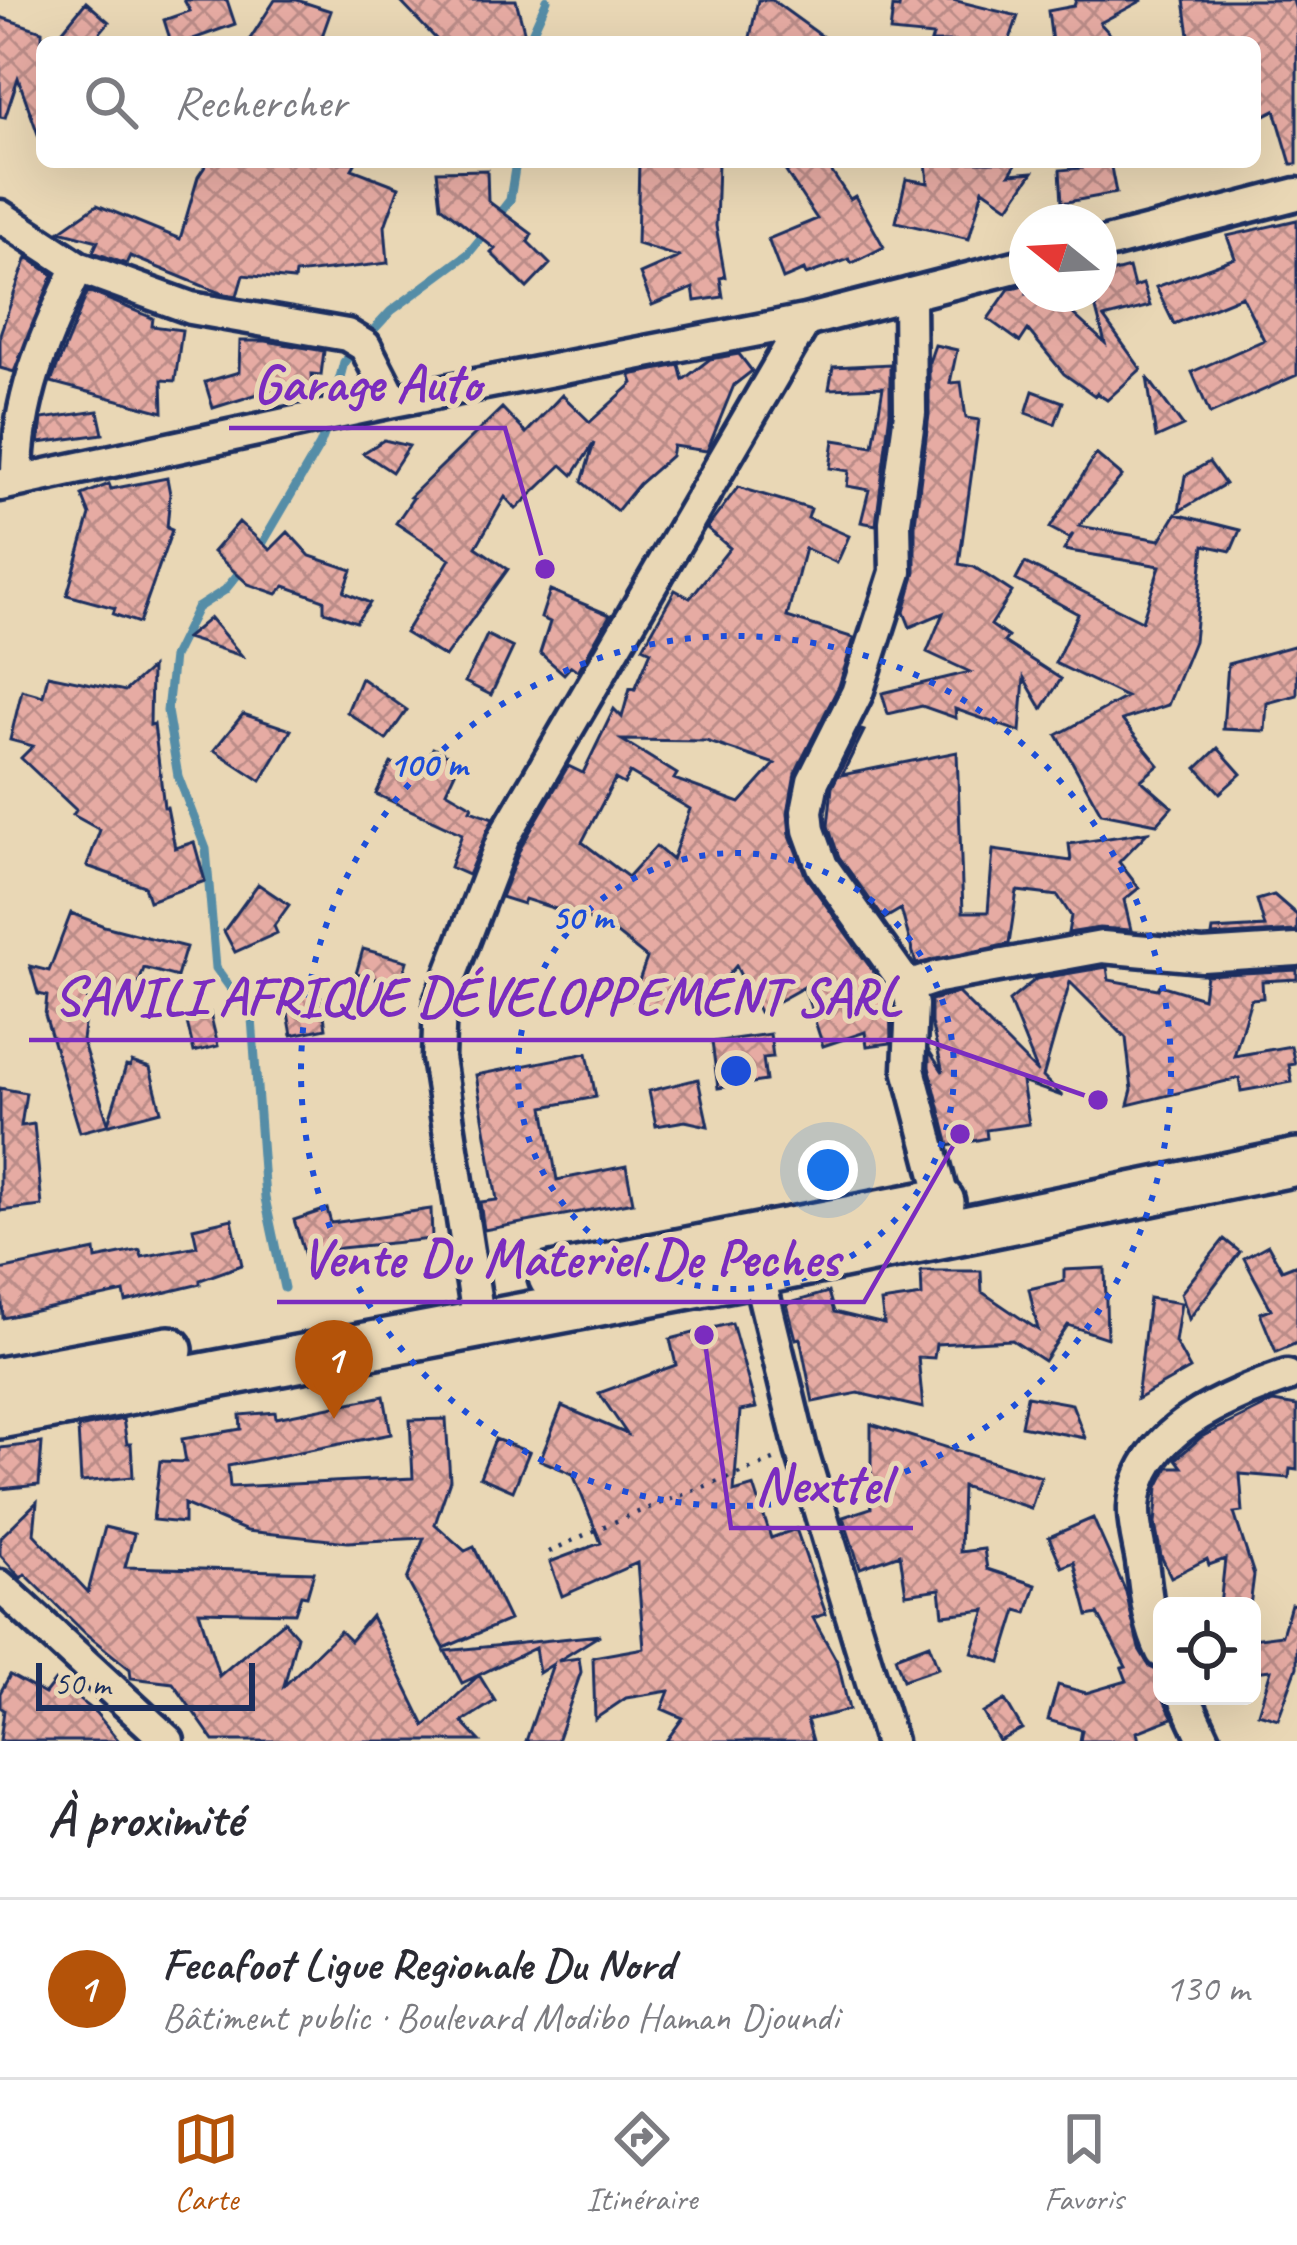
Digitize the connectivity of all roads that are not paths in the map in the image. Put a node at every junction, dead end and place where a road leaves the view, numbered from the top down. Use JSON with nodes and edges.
{"nodes":[{"id":1,"x":1297,"y":194,"type":"edge"},
{"id":2,"x":0,"y":216,"type":"edge"},
{"id":3,"x":1117,"y":240,"type":"edge"},
{"id":4,"x":78,"y":267,"type":"junction"},
{"id":5,"x":1009,"y":269,"type":"edge"},
{"id":6,"x":909,"y":294,"type":"junction"},
{"id":7,"x":805,"y":321,"type":"junction"},
{"id":8,"x":393,"y":400,"type":"junction"},
{"id":9,"x":9,"y":483,"type":"edge"},
{"id":10,"x":1297,"y":950,"type":"edge"},
{"id":11,"x":908,"y":987,"type":"junction"},
{"id":12,"x":1297,"y":1130,"type":"edge"},
{"id":13,"x":1297,"y":1162,"type":"edge"},
{"id":14,"x":944,"y":1202,"type":"junction"},
{"id":15,"x":754,"y":1256,"type":"junction"},
{"id":16,"x":476,"y":1308,"type":"junction"},
{"id":17,"x":1287,"y":1376,"type":"dead end"},
{"id":18,"x":0,"y":1381,"type":"edge"},
{"id":19,"x":0,"y":1415,"type":"edge"},
{"id":20,"x":0,"y":1586,"type":"edge"},
{"id":21,"x":1153,"y":1634,"type":"edge"},
{"id":22,"x":1188,"y":1705,"type":"edge"},
{"id":23,"x":168,"y":1741,"type":"edge"},
{"id":24,"x":890,"y":1741,"type":"edge"},
{"id":25,"x":1205,"y":1741,"type":"edge"}],
"edges":[{"from":1,"to":3,"type":"street"},
{"from":2,"to":4,"type":"street"},
{"from":4,"to":8,"type":"street"},
{"from":4,"to":9,"type":"street"},
{"from":5,"to":6,"type":"street"},
{"from":6,"to":7,"type":"street"},
{"from":6,"to":11,"type":"street"},
{"from":7,"to":8,"type":"street"},
{"from":7,"to":16,"type":"street"},
{"from":8,"to":9,"type":"street"},
{"from":10,"to":11,"type":"street"},
{"from":11,"to":14,"type":"street"},
{"from":12,"to":14,"type":"main road"},
{"from":13,"to":15,"type":"main road"},
{"from":14,"to":15,"type":"main road"},
{"from":15,"to":16,"type":"main road"},
{"from":15,"to":24,"type":"street"},
{"from":16,"to":18,"type":"main road"},
{"from":16,"to":19,"type":"main road"},
{"from":17,"to":21,"type":"street"},
{"from":20,"to":23,"type":"street"},
{"from":22,"to":25,"type":"street"}]}
